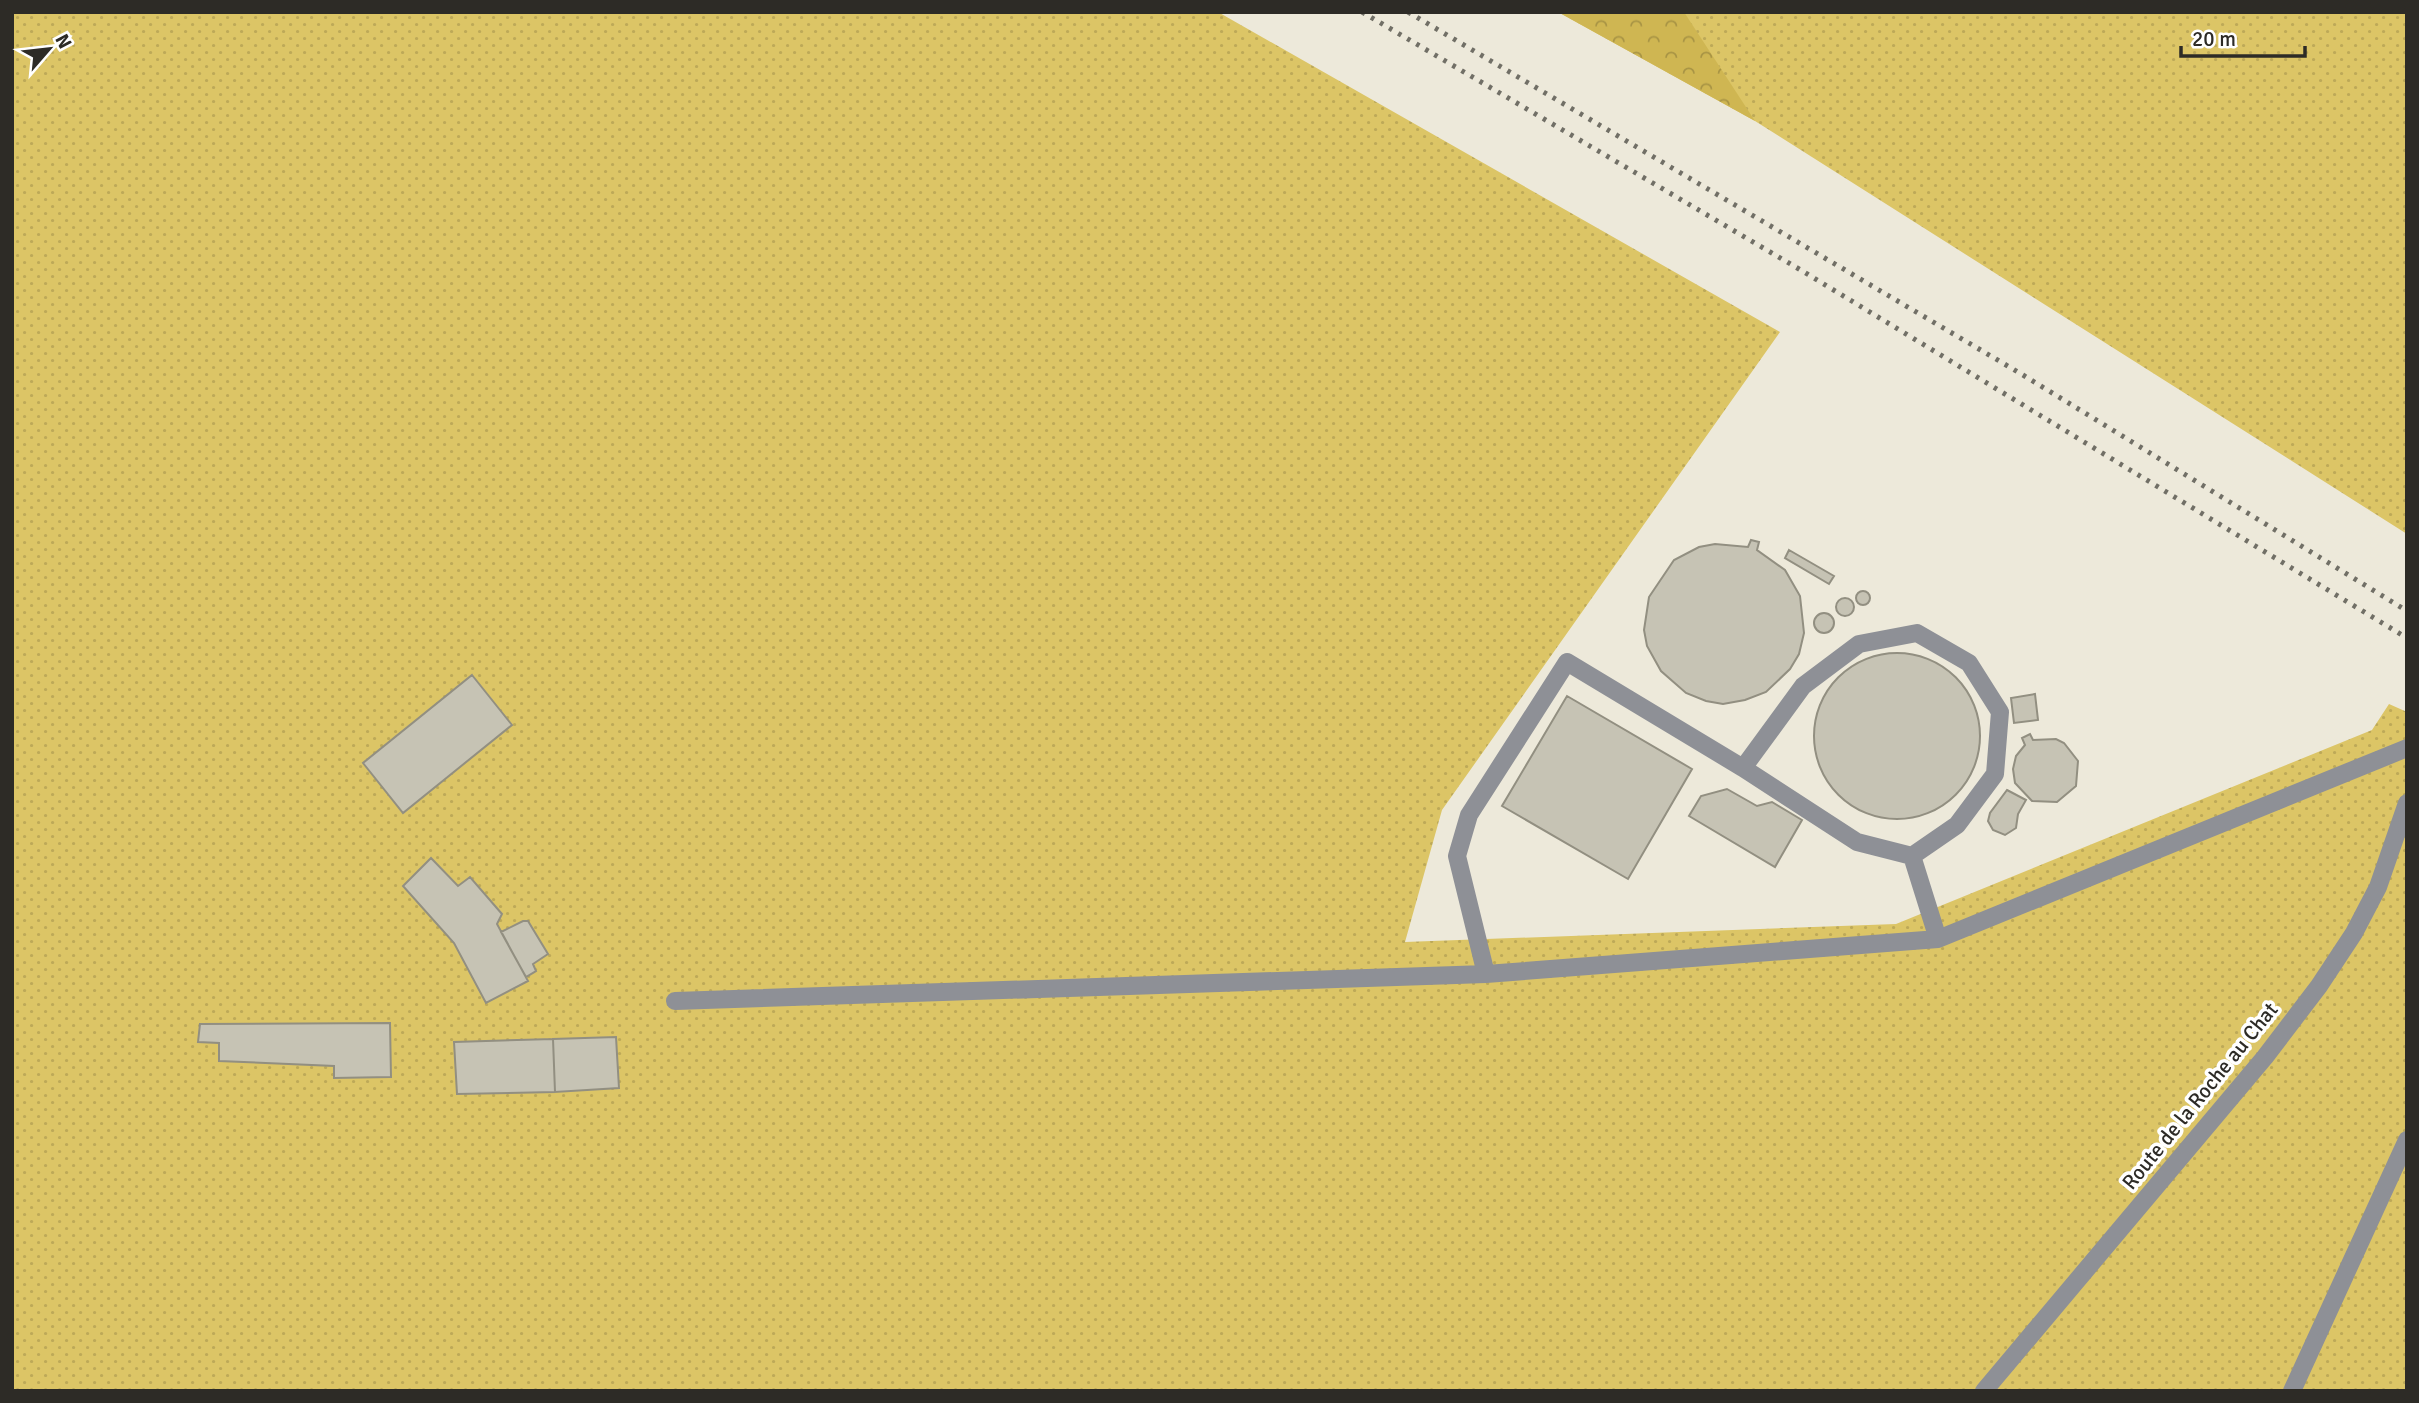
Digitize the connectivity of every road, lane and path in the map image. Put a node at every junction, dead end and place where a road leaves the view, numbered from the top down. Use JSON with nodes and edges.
{"nodes":[{"id":1,"x":2407,"y":748,"type":"edge"},
{"id":2,"x":1743,"y":768,"type":"junction"},
{"id":3,"x":2407,"y":803,"type":"edge"},
{"id":4,"x":1912,"y":856,"type":"junction"},
{"id":5,"x":1938,"y":939,"type":"junction"},
{"id":6,"x":1486,"y":974,"type":"junction"},
{"id":7,"x":675,"y":1001,"type":"dead end"},
{"id":8,"x":2407,"y":1140,"type":"edge"},
{"id":9,"x":1984,"y":1391,"type":"edge"},
{"id":10,"x":2292,"y":1391,"type":"edge"}],
"edges":[{"from":1,"to":5,"type":"street"},
{"from":2,"to":4,"type":"street"},
{"from":2,"to":4,"type":"street"},
{"from":2,"to":6,"type":"street"},
{"from":3,"to":9,"type":"street","name":"Route de la Roche au Chat"},
{"from":4,"to":5,"type":"street"},
{"from":5,"to":6,"type":"street"},
{"from":6,"to":7,"type":"street"},
{"from":8,"to":10,"type":"street"}]}
